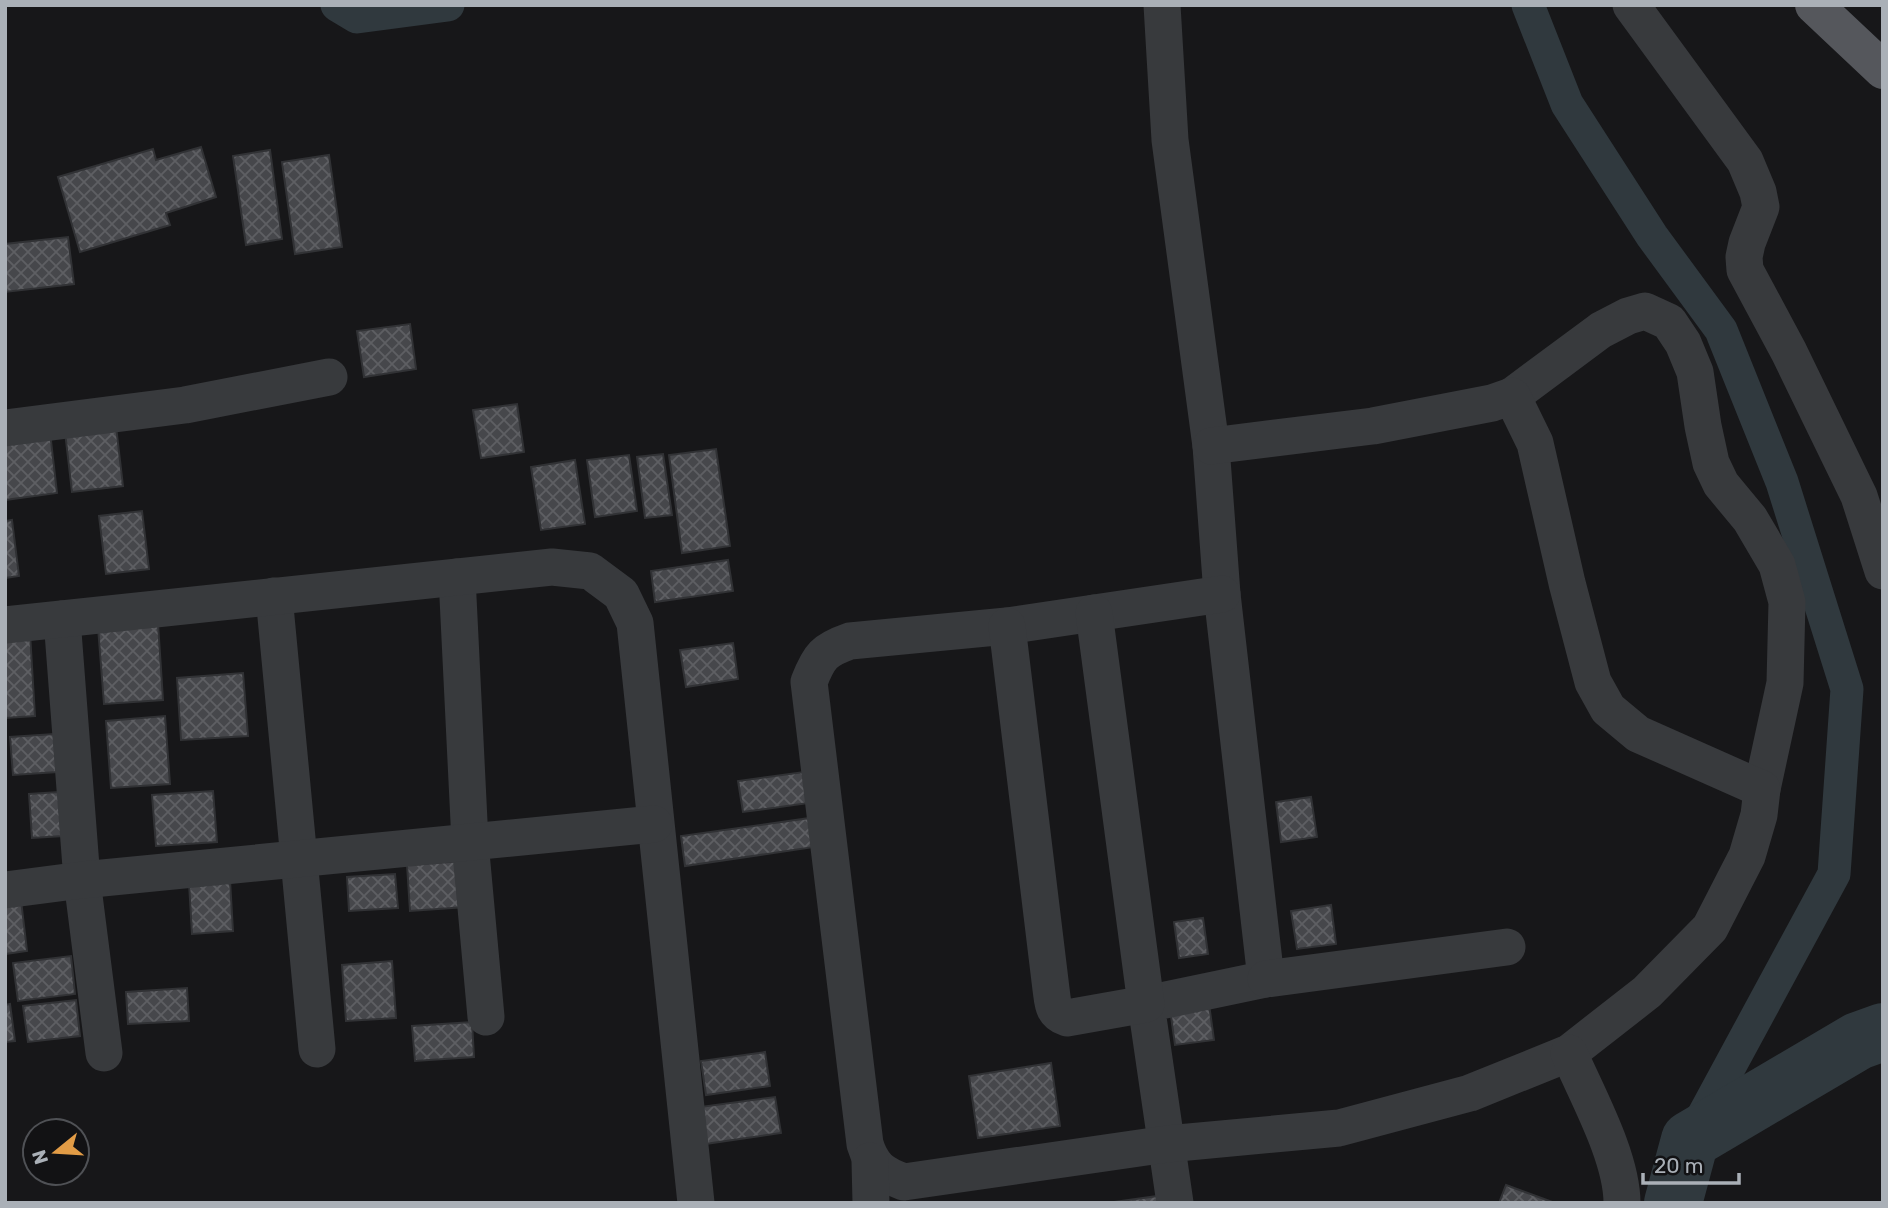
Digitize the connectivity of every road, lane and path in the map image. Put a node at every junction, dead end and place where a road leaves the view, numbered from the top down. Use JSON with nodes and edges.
{"nodes":[{"id":1,"x":1162,"y":5,"type":"edge"},
{"id":2,"x":1631,"y":5,"type":"edge"},
{"id":3,"x":1814,"y":5,"type":"edge"},
{"id":4,"x":1883,"y":70,"type":"edge"},
{"id":5,"x":329,"y":377,"type":"dead end"},
{"id":6,"x":1512,"y":396,"type":"junction"},
{"id":7,"x":5,"y":428,"type":"edge"},
{"id":8,"x":1211,"y":446,"type":"junction"},
{"id":9,"x":1871,"y":488,"type":"edge"},
{"id":10,"x":1883,"y":571,"type":"edge"},
{"id":11,"x":457,"y":577,"type":"junction"},
{"id":12,"x":1222,"y":594,"type":"junction"},
{"id":13,"x":274,"y":596,"type":"junction"},
{"id":14,"x":1094,"y":613,"type":"junction"},
{"id":15,"x":62,"y":619,"type":"junction"},
{"id":16,"x":5,"y":625,"type":"edge"},
{"id":17,"x":1007,"y":626,"type":"junction"},
{"id":18,"x":1762,"y":789,"type":"junction"},
{"id":19,"x":654,"y":824,"type":"junction"},
{"id":20,"x":470,"y":842,"type":"junction"},
{"id":21,"x":299,"y":859,"type":"junction"},
{"id":22,"x":82,"y":880,"type":"junction"},
{"id":23,"x":5,"y":890,"type":"edge"},
{"id":24,"x":1507,"y":947,"type":"dead end"},
{"id":25,"x":1266,"y":979,"type":"junction"},
{"id":26,"x":1146,"y":1004,"type":"junction"},
{"id":27,"x":486,"y":1017,"type":"dead end"},
{"id":28,"x":317,"y":1049,"type":"dead end"},
{"id":29,"x":1569,"y":1053,"type":"junction"},
{"id":30,"x":104,"y":1054,"type":"dead end"},
{"id":31,"x":1167,"y":1144,"type":"junction"},
{"id":32,"x":870,"y":1161,"type":"junction"},
{"id":33,"x":696,"y":1203,"type":"edge"},
{"id":34,"x":871,"y":1203,"type":"edge"},
{"id":35,"x":1175,"y":1203,"type":"edge"},
{"id":36,"x":1622,"y":1203,"type":"edge"}],
"edges":[{"from":1,"to":8,"type":"street"},
{"from":2,"to":9,"type":"street"},
{"from":3,"to":4,"type":"main road"},
{"from":5,"to":7,"type":"street"},
{"from":6,"to":8,"type":"street"},
{"from":6,"to":18,"type":"street"},
{"from":6,"to":18,"type":"street"},
{"from":8,"to":12,"type":"street"},
{"from":9,"to":10,"type":"street"},
{"from":11,"to":13,"type":"street"},
{"from":11,"to":19,"type":"street"},
{"from":11,"to":20,"type":"street"},
{"from":12,"to":14,"type":"street"},
{"from":12,"to":25,"type":"street"},
{"from":13,"to":15,"type":"street"},
{"from":13,"to":21,"type":"street"},
{"from":14,"to":17,"type":"street"},
{"from":14,"to":26,"type":"street"},
{"from":15,"to":16,"type":"street"},
{"from":15,"to":22,"type":"street"},
{"from":17,"to":26,"type":"street"},
{"from":17,"to":32,"type":"street"},
{"from":18,"to":29,"type":"street"},
{"from":19,"to":20,"type":"street"},
{"from":19,"to":33,"type":"street"},
{"from":20,"to":21,"type":"street"},
{"from":20,"to":27,"type":"street"},
{"from":21,"to":22,"type":"street"},
{"from":21,"to":28,"type":"street"},
{"from":22,"to":23,"type":"street"},
{"from":22,"to":30,"type":"street"},
{"from":24,"to":25,"type":"street"},
{"from":25,"to":26,"type":"street"},
{"from":26,"to":31,"type":"street"},
{"from":29,"to":31,"type":"street"},
{"from":29,"to":36,"type":"street"},
{"from":31,"to":32,"type":"street"},
{"from":31,"to":35,"type":"street"},
{"from":32,"to":34,"type":"street"}]}
